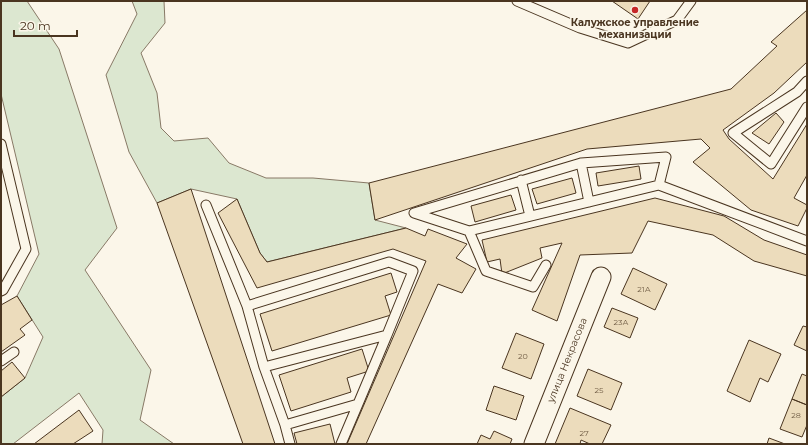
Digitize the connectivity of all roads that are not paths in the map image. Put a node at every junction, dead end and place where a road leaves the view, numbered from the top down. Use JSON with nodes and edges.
{"nodes":[{"id":1,"x":517,"y":1,"type":"edge"},
{"id":2,"x":691,"y":1,"type":"edge"},
{"id":3,"x":807,"y":81,"type":"edge"},
{"id":4,"x":807,"y":108,"type":"edge"},
{"id":5,"x":1,"y":144,"type":"edge"},
{"id":6,"x":581,"y":163,"type":"junction"},
{"id":7,"x":521,"y":180,"type":"junction"},
{"id":8,"x":659,"y":185,"type":"junction"},
{"id":9,"x":589,"y":202,"type":"junction"},
{"id":10,"x":206,"y":205,"type":"dead end"},
{"id":11,"x":530,"y":216,"type":"junction"},
{"id":12,"x":469,"y":231,"type":"junction"},
{"id":13,"x":807,"y":241,"type":"edge"},
{"id":14,"x":546,"y":265,"type":"dead end"},
{"id":15,"x":601,"y":277,"type":"dead end"},
{"id":16,"x":1,"y":291,"type":"edge"},
{"id":17,"x":247,"y":306,"type":"junction"},
{"id":18,"x":388,"y":335,"type":"junction"},
{"id":19,"x":14,"y":352,"type":"dead end"},
{"id":20,"x":1,"y":361,"type":"edge"},
{"id":21,"x":264,"y":367,"type":"junction"},
{"id":22,"x":358,"y":404,"type":"junction"},
{"id":23,"x":285,"y":425,"type":"junction"},
{"id":24,"x":290,"y":444,"type":"edge"},
{"id":25,"x":340,"y":444,"type":"edge"},
{"id":26,"x":534,"y":444,"type":"edge"}],
"edges":[{"from":1,"to":2,"type":"lane"},
{"from":3,"to":4,"type":"lane"},
{"from":5,"to":16,"type":"lane"},
{"from":6,"to":7,"type":"lane"},
{"from":6,"to":8,"type":"lane"},
{"from":6,"to":9,"type":"lane"},
{"from":7,"to":11,"type":"lane"},
{"from":7,"to":12,"type":"lane"},
{"from":8,"to":9,"type":"lane"},
{"from":8,"to":13,"type":"lane"},
{"from":9,"to":11,"type":"lane"},
{"from":10,"to":17,"type":"lane"},
{"from":11,"to":12,"type":"lane"},
{"from":12,"to":14,"type":"lane"},
{"from":15,"to":26,"type":"street","name":"улица Некрасова"},
{"from":17,"to":18,"type":"lane"},
{"from":17,"to":21,"type":"lane"},
{"from":18,"to":21,"type":"lane"},
{"from":18,"to":22,"type":"lane"},
{"from":19,"to":20,"type":"lane"},
{"from":21,"to":23,"type":"lane"},
{"from":22,"to":23,"type":"lane"},
{"from":22,"to":25,"type":"lane"},
{"from":23,"to":24,"type":"lane"}]}
